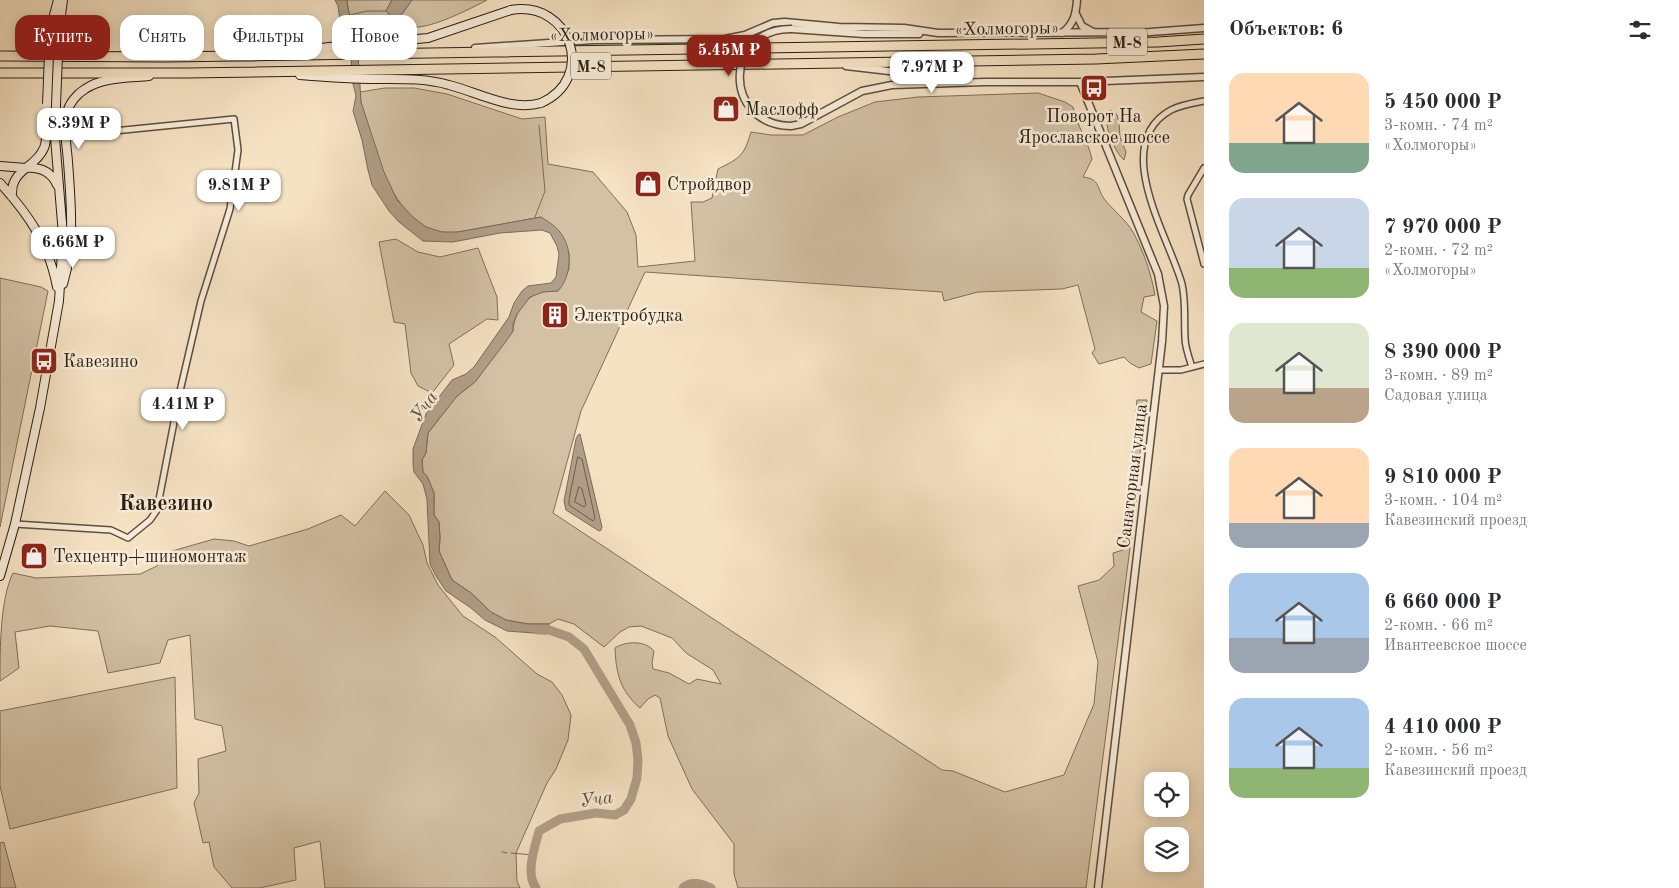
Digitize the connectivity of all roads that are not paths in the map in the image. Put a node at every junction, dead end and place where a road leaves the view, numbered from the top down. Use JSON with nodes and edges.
{"nodes":[{"id":1,"x":58,"y":0,"type":"edge"},
{"id":2,"x":63,"y":0,"type":"edge"},
{"id":3,"x":1077,"y":0,"type":"edge"},
{"id":4,"x":1076,"y":14,"type":"junction"},
{"id":5,"x":1204,"y":28,"type":"edge"},
{"id":6,"x":938,"y":33,"type":"junction"},
{"id":7,"x":1061,"y":33,"type":"junction"},
{"id":8,"x":1096,"y":33,"type":"junction"},
{"id":9,"x":1204,"y":39,"type":"edge"},
{"id":10,"x":329,"y":50,"type":"junction"},
{"id":11,"x":431,"y":52,"type":"junction"},
{"id":12,"x":1204,"y":54,"type":"edge"},
{"id":13,"x":0,"y":56,"type":"edge"},
{"id":14,"x":805,"y":62,"type":"junction"},
{"id":15,"x":0,"y":73,"type":"edge"},
{"id":16,"x":187,"y":73,"type":"junction"},
{"id":17,"x":329,"y":74,"type":"junction"},
{"id":18,"x":1204,"y":77,"type":"edge"},
{"id":19,"x":985,"y":82,"type":"junction"},
{"id":20,"x":1080,"y":82,"type":"junction"},
{"id":21,"x":1204,"y":101,"type":"edge"},
{"id":22,"x":47,"y":114,"type":"junction"},
{"id":23,"x":84,"y":134,"type":"dead end"},
{"id":24,"x":0,"y":166,"type":"edge"},
{"id":25,"x":26,"y":168,"type":"junction"},
{"id":26,"x":1204,"y":168,"type":"edge"},
{"id":27,"x":0,"y":184,"type":"edge"},
{"id":28,"x":59,"y":188,"type":"junction"},
{"id":29,"x":12,"y":197,"type":"junction"},
{"id":30,"x":1204,"y":264,"type":"edge"},
{"id":31,"x":59,"y":300,"type":"junction"},
{"id":32,"x":1204,"y":364,"type":"edge"},
{"id":33,"x":1192,"y":367,"type":"junction"},
{"id":34,"x":1159,"y":370,"type":"junction"},
{"id":35,"x":15,"y":524,"type":"junction"},
{"id":36,"x":0,"y":576,"type":"edge"},
{"id":37,"x":1098,"y":888,"type":"edge"}],
"edges":[{"from":1,"to":22,"type":"main road","bridge":true},
{"from":2,"to":28,"type":"main road","bridge":true},
{"from":3,"to":4,"type":"street"},
{"from":4,"to":7,"type":"street"},
{"from":4,"to":8,"type":"street"},
{"from":5,"to":8,"type":"street"},
{"from":6,"to":7,"type":"street"},
{"from":6,"to":11,"type":"street"},
{"from":6,"to":19,"type":"street","bridge":true},
{"from":7,"to":8,"type":"street"},
{"from":9,"to":11,"type":"highway","name":"«Холмогоры»","number":"М-8"},
{"from":10,"to":11,"type":"highway","name":"«Холмогоры»","number":"М-8"},
{"from":10,"to":13,"type":"highway","name":"«Холмогоры»","number":"М-8"},
{"from":10,"to":17,"type":"main road","bridge":true},
{"from":12,"to":14,"type":"highway","name":"«Холмогоры»","number":"М-8"},
{"from":14,"to":17,"type":"highway","name":"«Холмогоры»","number":"М-8"},
{"from":14,"to":19,"type":"street"},
{"from":15,"to":16,"type":"highway","name":"«Холмогоры»","number":"М-8"},
{"from":16,"to":17,"type":"highway","name":"«Холмогоры»","number":"М-8"},
{"from":16,"to":31,"type":"main road"},
{"from":18,"to":20,"type":"street"},
{"from":19,"to":20,"type":"street"},
{"from":20,"to":34,"type":"street","name":"Санаторная улица"},
{"from":21,"to":33,"type":"street"},
{"from":22,"to":25,"type":"main road"},
{"from":22,"to":28,"type":"main road"},
{"from":23,"to":35,"type":"street"},
{"from":24,"to":25,"type":"main road"},
{"from":25,"to":28,"type":"main road"},
{"from":25,"to":29,"type":"main road"},
{"from":26,"to":30,"type":"street"},
{"from":27,"to":29,"type":"main road"},
{"from":28,"to":31,"type":"main road"},
{"from":29,"to":31,"type":"main road"},
{"from":31,"to":35,"type":"main road"},
{"from":32,"to":33,"type":"street"},
{"from":33,"to":34,"type":"street"},
{"from":34,"to":37,"type":"street","name":"Санаторная улица"},
{"from":35,"to":36,"type":"main road"}]}
